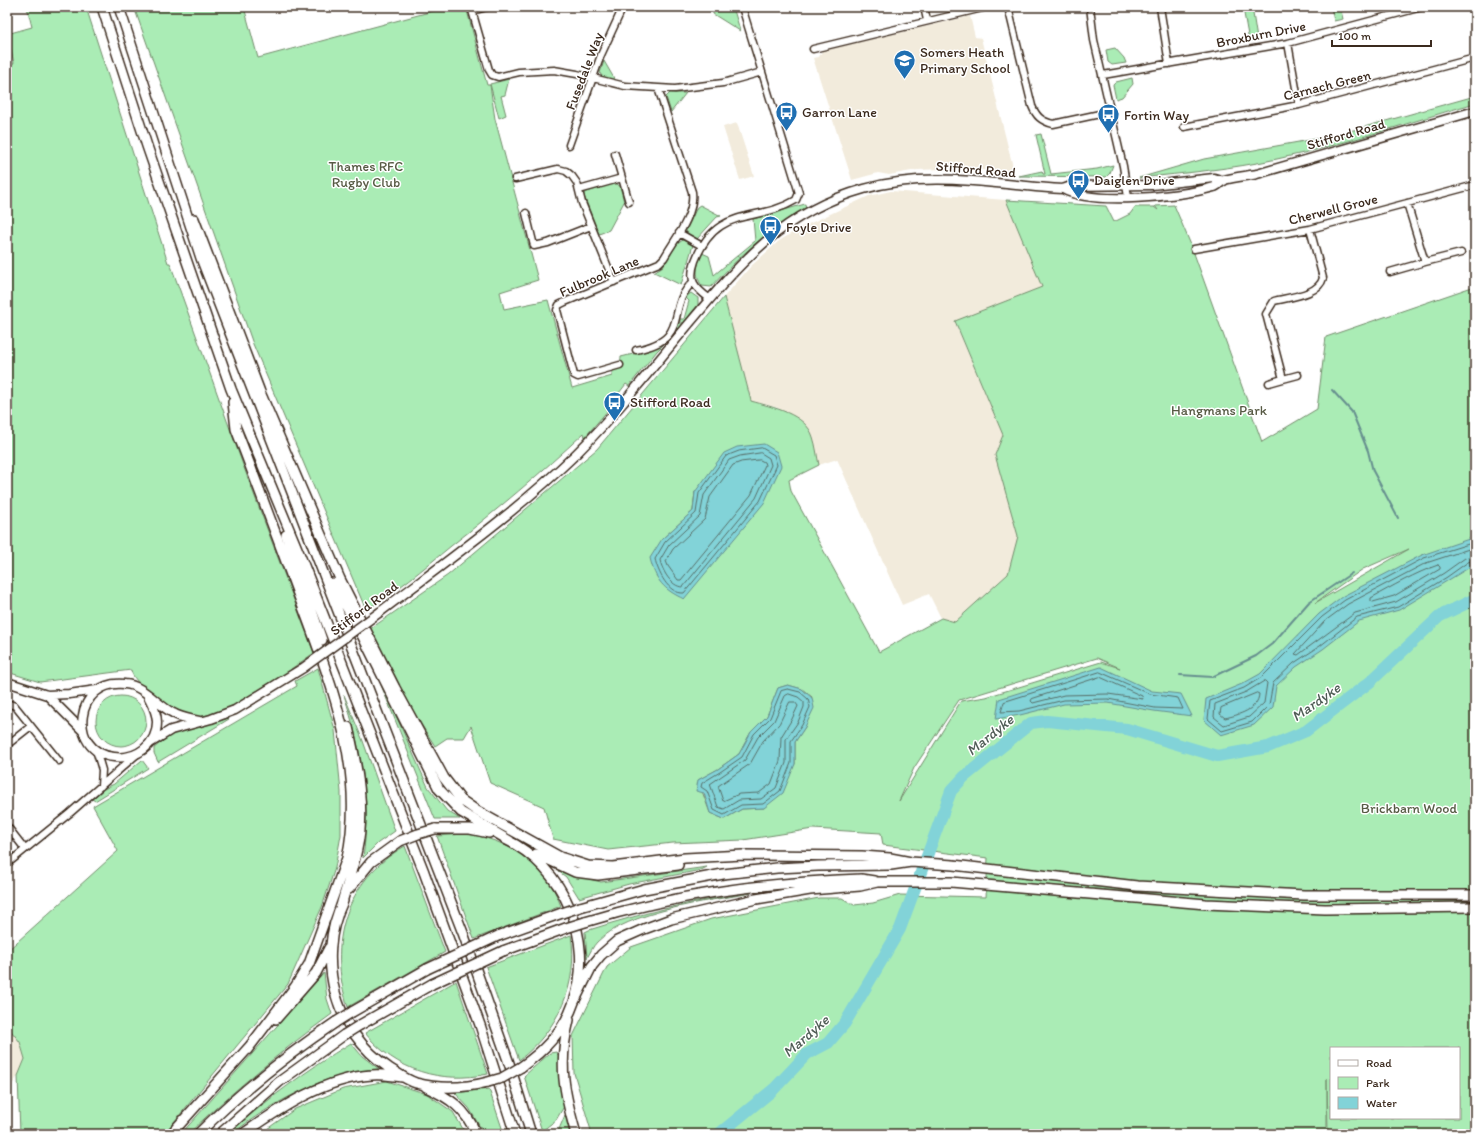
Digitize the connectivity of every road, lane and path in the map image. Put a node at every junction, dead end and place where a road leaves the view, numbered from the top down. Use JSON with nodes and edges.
{"nodes":[{"id":1,"x":102,"y":7,"type":"edge"},
{"id":2,"x":119,"y":7,"type":"edge"},
{"id":3,"x":487,"y":7,"type":"edge"},
{"id":4,"x":623,"y":7,"type":"edge"},
{"id":5,"x":742,"y":7,"type":"edge"},
{"id":6,"x":924,"y":7,"type":"edge"},
{"id":7,"x":987,"y":7,"type":"edge"},
{"id":8,"x":1008,"y":7,"type":"edge"},
{"id":9,"x":1090,"y":7,"type":"edge"},
{"id":10,"x":1160,"y":7,"type":"edge"},
{"id":11,"x":1422,"y":7,"type":"edge"},
{"id":12,"x":471,"y":9,"type":"edge"},
{"id":13,"x":927,"y":20,"type":"junction"},
{"id":14,"x":1288,"y":43,"type":"junction"},
{"id":15,"x":813,"y":49,"type":"dead end"},
{"id":16,"x":1475,"y":58,"type":"edge"},
{"id":17,"x":1169,"y":64,"type":"junction"},
{"id":18,"x":762,"y":72,"type":"junction"},
{"id":19,"x":1103,"y":75,"type":"junction"},
{"id":20,"x":593,"y":78,"type":"junction"},
{"id":21,"x":658,"y":88,"type":"junction"},
{"id":22,"x":1299,"y":106,"type":"junction"},
{"id":23,"x":1475,"y":110,"type":"edge"},
{"id":24,"x":1109,"y":112,"type":"junction"},
{"id":25,"x":1184,"y":127,"type":"dead end"},
{"id":26,"x":162,"y":140,"type":"junction"},
{"id":27,"x":569,"y":145,"type":"dead end"},
{"id":28,"x":615,"y":154,"type":"dead end"},
{"id":29,"x":622,"y":178,"type":"junction"},
{"id":30,"x":515,"y":179,"type":"dead end"},
{"id":31,"x":1224,"y":181,"type":"junction"},
{"id":32,"x":1475,"y":184,"type":"edge"},
{"id":33,"x":1127,"y":186,"type":"junction"},
{"id":34,"x":1063,"y":189,"type":"junction"},
{"id":35,"x":579,"y":190,"type":"junction"},
{"id":36,"x":1128,"y":197,"type":"junction"},
{"id":37,"x":629,"y":202,"type":"dead end"},
{"id":38,"x":1407,"y":202,"type":"junction"},
{"id":39,"x":526,"y":213,"type":"dead end"},
{"id":40,"x":591,"y":226,"type":"junction"},
{"id":41,"x":1310,"y":229,"type":"junction"},
{"id":42,"x":679,"y":233,"type":"junction"},
{"id":43,"x":702,"y":246,"type":"junction"},
{"id":44,"x":1194,"y":249,"type":"dead end"},
{"id":45,"x":1461,"y":253,"type":"dead end"},
{"id":46,"x":1425,"y":262,"type":"junction"},
{"id":47,"x":1390,"y":272,"type":"dead end"},
{"id":48,"x":614,"y":282,"type":"junction"},
{"id":49,"x":693,"y":282,"type":"junction"},
{"id":50,"x":710,"y":299,"type":"junction"},
{"id":51,"x":636,"y":350,"type":"dead end"},
{"id":52,"x":620,"y":365,"type":"dead end"},
{"id":53,"x":1298,"y":375,"type":"dead end"},
{"id":54,"x":1283,"y":379,"type":"junction"},
{"id":55,"x":1269,"y":383,"type":"dead end"},
{"id":56,"x":231,"y":389,"type":"junction"},
{"id":57,"x":268,"y":478,"type":"junction"},
{"id":58,"x":313,"y":546,"type":"junction"},
{"id":59,"x":7,"y":682,"type":"edge"},
{"id":60,"x":96,"y":690,"type":"junction"},
{"id":61,"x":47,"y":694,"type":"junction"},
{"id":62,"x":148,"y":696,"type":"junction"},
{"id":63,"x":7,"y":702,"type":"edge"},
{"id":64,"x":199,"y":721,"type":"junction"},
{"id":65,"x":31,"y":726,"type":"junction"},
{"id":66,"x":83,"y":731,"type":"junction"},
{"id":67,"x":149,"y":744,"type":"junction"},
{"id":68,"x":7,"y":745,"type":"edge"},
{"id":69,"x":96,"y":750,"type":"junction"},
{"id":70,"x":136,"y":755,"type":"junction"},
{"id":71,"x":60,"y":761,"type":"dead end"},
{"id":72,"x":100,"y":786,"type":"junction"},
{"id":73,"x":7,"y":826,"type":"edge"},
{"id":74,"x":510,"y":841,"type":"junction"},
{"id":75,"x":522,"y":847,"type":"junction"},
{"id":76,"x":26,"y":849,"type":"junction"},
{"id":77,"x":759,"y":856,"type":"junction"},
{"id":78,"x":862,"y":860,"type":"junction"},
{"id":79,"x":7,"y":864,"type":"edge"},
{"id":80,"x":860,"y":882,"type":"junction"},
{"id":81,"x":1475,"y":889,"type":"edge"},
{"id":82,"x":1450,"y":895,"type":"junction"},
{"id":83,"x":1475,"y":895,"type":"edge"},
{"id":84,"x":341,"y":906,"type":"junction"},
{"id":85,"x":1475,"y":907,"type":"edge"},
{"id":86,"x":1443,"y":909,"type":"junction"},
{"id":87,"x":1475,"y":912,"type":"edge"},
{"id":88,"x":331,"y":942,"type":"junction"},
{"id":89,"x":573,"y":1005,"type":"junction"},
{"id":90,"x":247,"y":1050,"type":"junction"},
{"id":91,"x":404,"y":1077,"type":"junction"},
{"id":92,"x":415,"y":1082,"type":"junction"},
{"id":93,"x":474,"y":1131,"type":"edge"},
{"id":94,"x":515,"y":1133,"type":"edge"},
{"id":95,"x":171,"y":1134,"type":"edge"},
{"id":96,"x":198,"y":1134,"type":"edge"},
{"id":97,"x":220,"y":1134,"type":"edge"},
{"id":98,"x":243,"y":1134,"type":"edge"},
{"id":99,"x":531,"y":1134,"type":"edge"},
{"id":100,"x":576,"y":1134,"type":"edge"}],
"edges":[{"from":1,"to":56,"type":"highway"},
{"from":2,"to":26,"type":"highway"},
{"from":3,"to":12,"type":"street"},
{"from":4,"to":20,"type":"street","name":"Fusedale Way"},
{"from":5,"to":18,"type":"street"},
{"from":6,"to":13,"type":"street"},
{"from":7,"to":13,"type":"street"},
{"from":8,"to":24,"type":"street"},
{"from":9,"to":19,"type":"street"},
{"from":10,"to":17,"type":"street"},
{"from":11,"to":14,"type":"street","name":"Broxburn Drive"},
{"from":12,"to":20,"type":"street"},
{"from":13,"to":15,"type":"street"},
{"from":14,"to":17,"type":"street","name":"Broxburn Drive"},
{"from":14,"to":22,"type":"street"},
{"from":16,"to":22,"type":"street","name":"Carnach Green"},
{"from":17,"to":19,"type":"street","name":"Broxburn Drive"},
{"from":18,"to":21,"type":"street"},
{"from":18,"to":43,"type":"street"},
{"from":19,"to":24,"type":"street"},
{"from":20,"to":21,"type":"street"},
{"from":20,"to":27,"type":"street","name":"Fusedale Way"},
{"from":21,"to":42,"type":"street","name":"Fulbrook Lane"},
{"from":22,"to":25,"type":"street","name":"Carnach Green"},
{"from":23,"to":31,"type":"main road","name":"Stifford Road"},
{"from":24,"to":33,"type":"street"},
{"from":26,"to":58,"type":"highway"},
{"from":26,"to":77,"type":"highway"},
{"from":28,"to":29,"type":"street"},
{"from":29,"to":35,"type":"street"},
{"from":29,"to":37,"type":"street"},
{"from":30,"to":35,"type":"street"},
{"from":31,"to":33,"type":"main road","name":"Stifford Road"},
{"from":31,"to":36,"type":"main road","name":"Stifford Road"},
{"from":32,"to":38,"type":"street","name":"Cherwell Grove"},
{"from":33,"to":34,"type":"main road","name":"Stifford Road"},
{"from":33,"to":36,"type":"street"},
{"from":34,"to":36,"type":"main road","name":"Stifford Road"},
{"from":34,"to":50,"type":"main road","name":"Stifford Road"},
{"from":35,"to":40,"type":"street"},
{"from":38,"to":41,"type":"street","name":"Cherwell Grove"},
{"from":38,"to":46,"type":"street"},
{"from":39,"to":40,"type":"street"},
{"from":40,"to":48,"type":"street"},
{"from":41,"to":44,"type":"street","name":"Cherwell Grove"},
{"from":41,"to":54,"type":"street"},
{"from":42,"to":43,"type":"street"},
{"from":42,"to":48,"type":"street","name":"Fulbrook Lane"},
{"from":43,"to":49,"type":"street"},
{"from":45,"to":46,"type":"street"},
{"from":46,"to":47,"type":"street"},
{"from":48,"to":52,"type":"street","name":"Fulbrook Lane"},
{"from":49,"to":50,"type":"street"},
{"from":49,"to":51,"type":"street"},
{"from":50,"to":64,"type":"main road","name":"Stifford Road","bridge":true},
{"from":53,"to":54,"type":"street"},
{"from":54,"to":55,"type":"street"},
{"from":56,"to":57,"type":"highway"},
{"from":56,"to":90,"type":"highway"},
{"from":57,"to":84,"type":"highway"},
{"from":57,"to":94,"type":"highway"},
{"from":58,"to":74,"type":"highway"},
{"from":58,"to":99,"type":"highway"},
{"from":59,"to":61,"type":"main road"},
{"from":60,"to":61,"type":"main road"},
{"from":60,"to":62,"type":"main road"},
{"from":60,"to":66,"type":"main road"},
{"from":61,"to":66,"type":"main road"},
{"from":62,"to":64,"type":"main road","name":"Stifford Road"},
{"from":62,"to":67,"type":"main road"},
{"from":63,"to":65,"type":"street"},
{"from":64,"to":67,"type":"main road","name":"Stifford Road"},
{"from":65,"to":68,"type":"street"},
{"from":65,"to":71,"type":"street"},
{"from":66,"to":69,"type":"main road"},
{"from":67,"to":70,"type":"main road"},
{"from":69,"to":70,"type":"main road"},
{"from":69,"to":72,"type":"street"},
{"from":70,"to":72,"type":"street"},
{"from":72,"to":76,"type":"street"},
{"from":73,"to":76,"type":"street"},
{"from":74,"to":75,"type":"highway"},
{"from":74,"to":84,"type":"highway","bridge":true},
{"from":75,"to":77,"type":"highway"},
{"from":75,"to":89,"type":"highway"},
{"from":76,"to":79,"type":"street"},
{"from":77,"to":78,"type":"highway"},
{"from":78,"to":82,"type":"highway"},
{"from":78,"to":96,"type":"highway","bridge":true},
{"from":80,"to":86,"type":"highway"},
{"from":80,"to":89,"type":"highway"},
{"from":80,"to":97,"type":"highway","bridge":true},
{"from":81,"to":82,"type":"highway"},
{"from":82,"to":83,"type":"highway"},
{"from":84,"to":88,"type":"highway"},
{"from":85,"to":86,"type":"highway"},
{"from":86,"to":87,"type":"highway"},
{"from":88,"to":90,"type":"highway"},
{"from":88,"to":91,"type":"highway"},
{"from":89,"to":92,"type":"highway","bridge":true},
{"from":89,"to":100,"type":"highway"},
{"from":90,"to":95,"type":"highway"},
{"from":91,"to":92,"type":"highway"},
{"from":91,"to":98,"type":"highway"},
{"from":92,"to":93,"type":"highway"}]}
